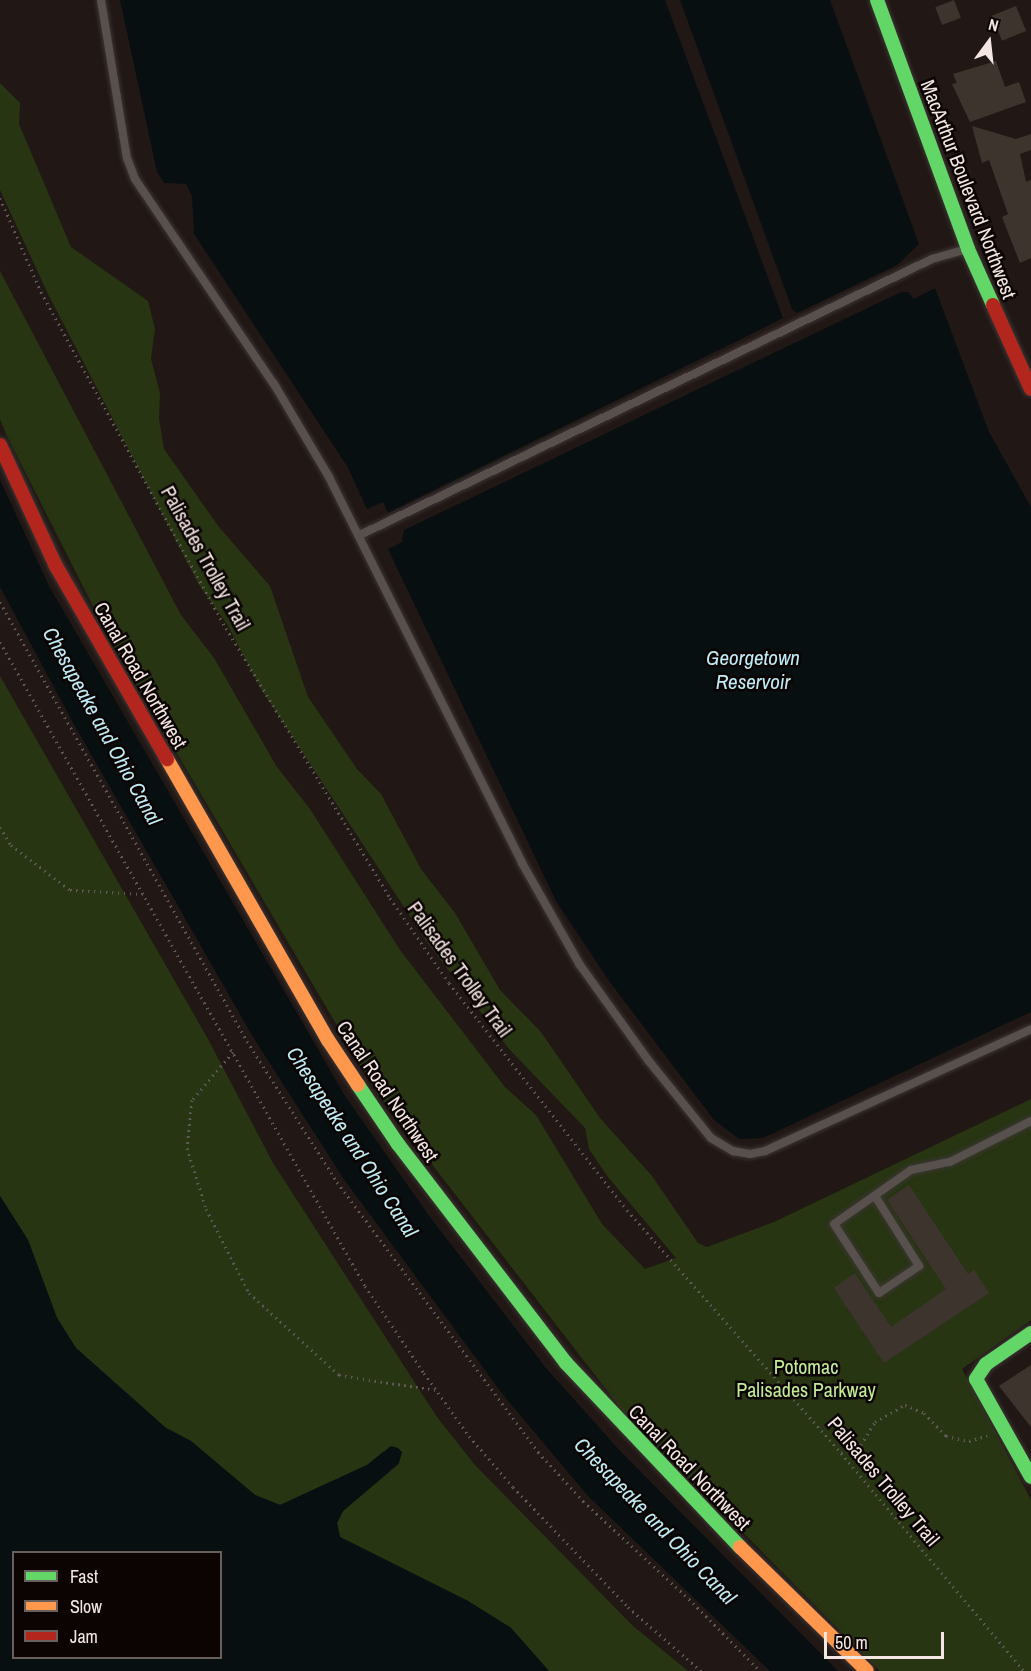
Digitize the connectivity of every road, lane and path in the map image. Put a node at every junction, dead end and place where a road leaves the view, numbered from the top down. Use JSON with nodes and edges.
{"nodes":[{"id":1,"x":101,"y":0,"type":"edge"},
{"id":2,"x":877,"y":0,"type":"edge"},
{"id":3,"x":0,"y":198,"type":"edge"},
{"id":4,"x":968,"y":249,"type":"junction"},
{"id":5,"x":1031,"y":389,"type":"edge"},
{"id":6,"x":0,"y":445,"type":"edge"},
{"id":7,"x":360,"y":535,"type":"junction"},
{"id":8,"x":0,"y":603,"type":"edge"},
{"id":9,"x":0,"y":642,"type":"edge"},
{"id":10,"x":0,"y":827,"type":"edge"},
{"id":11,"x":143,"y":894,"type":"junction"},
{"id":12,"x":1031,"y":1029,"type":"edge"},
{"id":13,"x":232,"y":1052,"type":"junction"},
{"id":14,"x":1031,"y":1121,"type":"edge"},
{"id":15,"x":875,"y":1196,"type":"junction"},
{"id":16,"x":1031,"y":1333,"type":"edge"},
{"id":17,"x":436,"y":1390,"type":"junction"},
{"id":18,"x":1004,"y":1432,"type":"junction"},
{"id":19,"x":841,"y":1453,"type":"junction"},
{"id":20,"x":1031,"y":1477,"type":"edge"},
{"id":21,"x":701,"y":1671,"type":"edge"},
{"id":22,"x":760,"y":1671,"type":"edge"},
{"id":23,"x":867,"y":1671,"type":"edge"},
{"id":24,"x":1024,"y":1671,"type":"edge"}],
"edges":[{"from":1,"to":7,"type":"lane"},
{"from":2,"to":4,"type":"main road","name":"MacArthur Boulevard Northwest"},
{"from":3,"to":19,"type":"path","name":"Palisades Trolley Trail"},
{"from":4,"to":5,"type":"main road","name":"MacArthur Boulevard Northwest"},
{"from":4,"to":7,"type":"lane"},
{"from":6,"to":23,"type":"main road","name":"Canal Road Northwest"},
{"from":7,"to":12,"type":"lane"},
{"from":8,"to":22,"type":"path"},
{"from":9,"to":11,"type":"path"},
{"from":10,"to":11,"type":"path"},
{"from":11,"to":13,"type":"path"},
{"from":13,"to":17,"type":"path"},
{"from":13,"to":17,"type":"path"},
{"from":14,"to":15,"type":"lane"},
{"from":15,"to":15,"type":"lane"},
{"from":16,"to":18,"type":"main road"},
{"from":17,"to":21,"type":"path"},
{"from":18,"to":19,"type":"path"},
{"from":18,"to":20,"type":"main road"},
{"from":19,"to":24,"type":"path","name":"Palisades Trolley Trail"}]}
